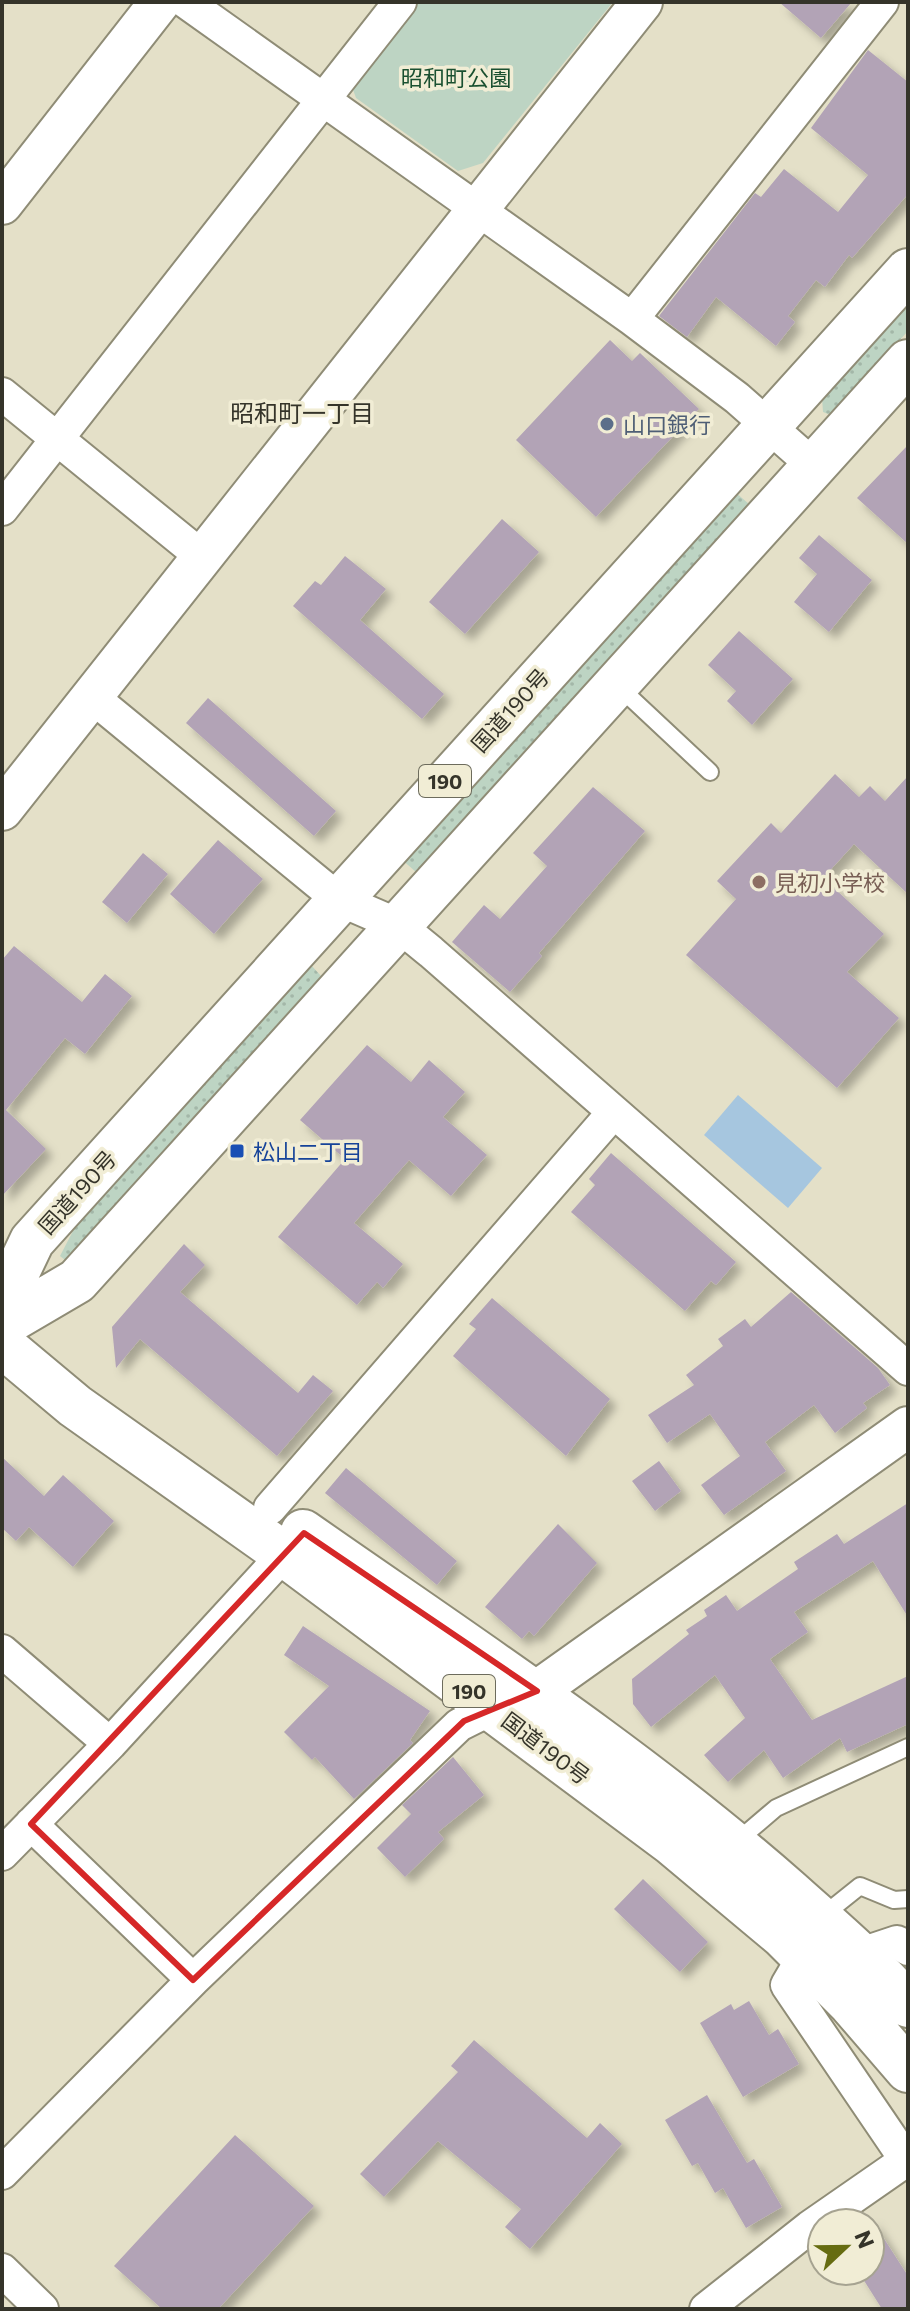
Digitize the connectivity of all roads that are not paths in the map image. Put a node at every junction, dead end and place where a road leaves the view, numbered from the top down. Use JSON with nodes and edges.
{"nodes":[{"id":1,"x":160,"y":2,"type":"edge"},
{"id":2,"x":186,"y":2,"type":"edge"},
{"id":3,"x":400,"y":2,"type":"edge"},
{"id":4,"x":642,"y":2,"type":"edge"},
{"id":5,"x":882,"y":2,"type":"edge"},
{"id":6,"x":322,"y":99,"type":"junction"},
{"id":7,"x":2,"y":204,"type":"edge"},
{"id":8,"x":476,"y":209,"type":"junction"},
{"id":9,"x":908,"y":271,"type":"edge"},
{"id":10,"x":632,"y":319,"type":"junction"},
{"id":11,"x":908,"y":362,"type":"edge"},
{"id":12,"x":2,"y":394,"type":"edge"},
{"id":13,"x":768,"y":426,"type":"junction"},
{"id":14,"x":58,"y":438,"type":"junction"},
{"id":15,"x":814,"y":466,"type":"junction"},
{"id":16,"x":2,"y":509,"type":"edge"},
{"id":17,"x":200,"y":555,"type":"junction"},
{"id":18,"x":616,"y":684,"type":"junction"},
{"id":19,"x":91,"y":696,"type":"junction"},
{"id":20,"x":710,"y":772,"type":"dead end"},
{"id":21,"x":2,"y":810,"type":"edge"},
{"id":22,"x":338,"y":899,"type":"junction"},
{"id":23,"x":398,"y":925,"type":"junction"},
{"id":24,"x":613,"y":1113,"type":"junction"},
{"id":25,"x":2,"y":1304,"type":"edge"},
{"id":26,"x":2,"y":1325,"type":"edge"},
{"id":27,"x":2,"y":1342,"type":"edge"},
{"id":28,"x":908,"y":1369,"type":"edge"},
{"id":29,"x":908,"y":1427,"type":"edge"},
{"id":30,"x":286,"y":1532,"type":"junction"},
{"id":31,"x":2,"y":1651,"type":"edge"},
{"id":32,"x":537,"y":1691,"type":"junction"},
{"id":33,"x":493,"y":1708,"type":"junction"},
{"id":34,"x":110,"y":1744,"type":"junction"},
{"id":35,"x":908,"y":1747,"type":"edge"},
{"id":36,"x":31,"y":1824,"type":"junction"},
{"id":37,"x":735,"y":1843,"type":"junction"},
{"id":38,"x":2,"y":1854,"type":"edge"},
{"id":39,"x":908,"y":1899,"type":"edge"},
{"id":40,"x":811,"y":1937,"type":"junction"},
{"id":41,"x":908,"y":1949,"type":"edge"},
{"id":42,"x":858,"y":1955,"type":"junction"},
{"id":43,"x":193,"y":1980,"type":"junction"},
{"id":44,"x":908,"y":2005,"type":"edge"},
{"id":45,"x":908,"y":2070,"type":"edge"},
{"id":46,"x":907,"y":2160,"type":"edge"},
{"id":47,"x":2,"y":2173,"type":"edge"},
{"id":48,"x":2,"y":2270,"type":"edge"},
{"id":49,"x":42,"y":2309,"type":"edge"},
{"id":50,"x":706,"y":2309,"type":"edge"}],
"edges":[{"from":1,"to":7,"type":"street"},
{"from":2,"to":6,"type":"street"},
{"from":3,"to":6,"type":"street"},
{"from":4,"to":8,"type":"street"},
{"from":5,"to":10,"type":"street"},
{"from":6,"to":8,"type":"street"},
{"from":6,"to":14,"type":"street"},
{"from":8,"to":10,"type":"street"},
{"from":8,"to":17,"type":"street"},
{"from":9,"to":13,"type":"highway","name":"国道190号","number":"190"},
{"from":10,"to":13,"type":"street"},
{"from":11,"to":15,"type":"highway","number":"190"},
{"from":12,"to":14,"type":"street"},
{"from":13,"to":15,"type":"street"},
{"from":13,"to":22,"type":"highway","name":"国道190号","number":"190"},
{"from":14,"to":16,"type":"street"},
{"from":14,"to":17,"type":"street"},
{"from":15,"to":18,"type":"highway","number":"190"},
{"from":17,"to":19,"type":"street"},
{"from":18,"to":20,"type":"lane"},
{"from":18,"to":23,"type":"highway","number":"190"},
{"from":19,"to":21,"type":"street"},
{"from":19,"to":22,"type":"street"},
{"from":22,"to":23,"type":"street"},
{"from":22,"to":25,"type":"highway","name":"国道190号","number":"190"},
{"from":23,"to":24,"type":"street"},
{"from":23,"to":26,"type":"highway","number":"190"},
{"from":24,"to":28,"type":"street"},
{"from":24,"to":30,"type":"street"},
{"from":27,"to":30,"type":"highway","name":"国道190号","number":"190"},
{"from":29,"to":32,"type":"street"},
{"from":30,"to":32,"type":"highway","name":"国道190号","number":"190"},
{"from":30,"to":33,"type":"highway","name":"国道190号","number":"190"},
{"from":30,"to":34,"type":"street"},
{"from":31,"to":34,"type":"street"},
{"from":32,"to":33,"type":"street"},
{"from":32,"to":37,"type":"highway","name":"国道190号","number":"190"},
{"from":33,"to":40,"type":"highway","name":"国道190号","number":"190"},
{"from":33,"to":43,"type":"street"},
{"from":34,"to":36,"type":"street"},
{"from":35,"to":37,"type":"lane"},
{"from":36,"to":38,"type":"street"},
{"from":36,"to":43,"type":"street"},
{"from":37,"to":40,"type":"highway","name":"国道190号","number":"190"},
{"from":39,"to":40,"type":"lane"},
{"from":40,"to":42,"type":"highway","name":"国道190号","number":"190"},
{"from":40,"to":45,"type":"highway","name":"国道190号","number":"190"},
{"from":40,"to":46,"type":"street"},
{"from":41,"to":42,"type":"street"},
{"from":42,"to":44,"type":"highway","name":"国道190号","number":"190"},
{"from":43,"to":47,"type":"street"},
{"from":46,"to":50,"type":"street"},
{"from":48,"to":49,"type":"street"}]}
